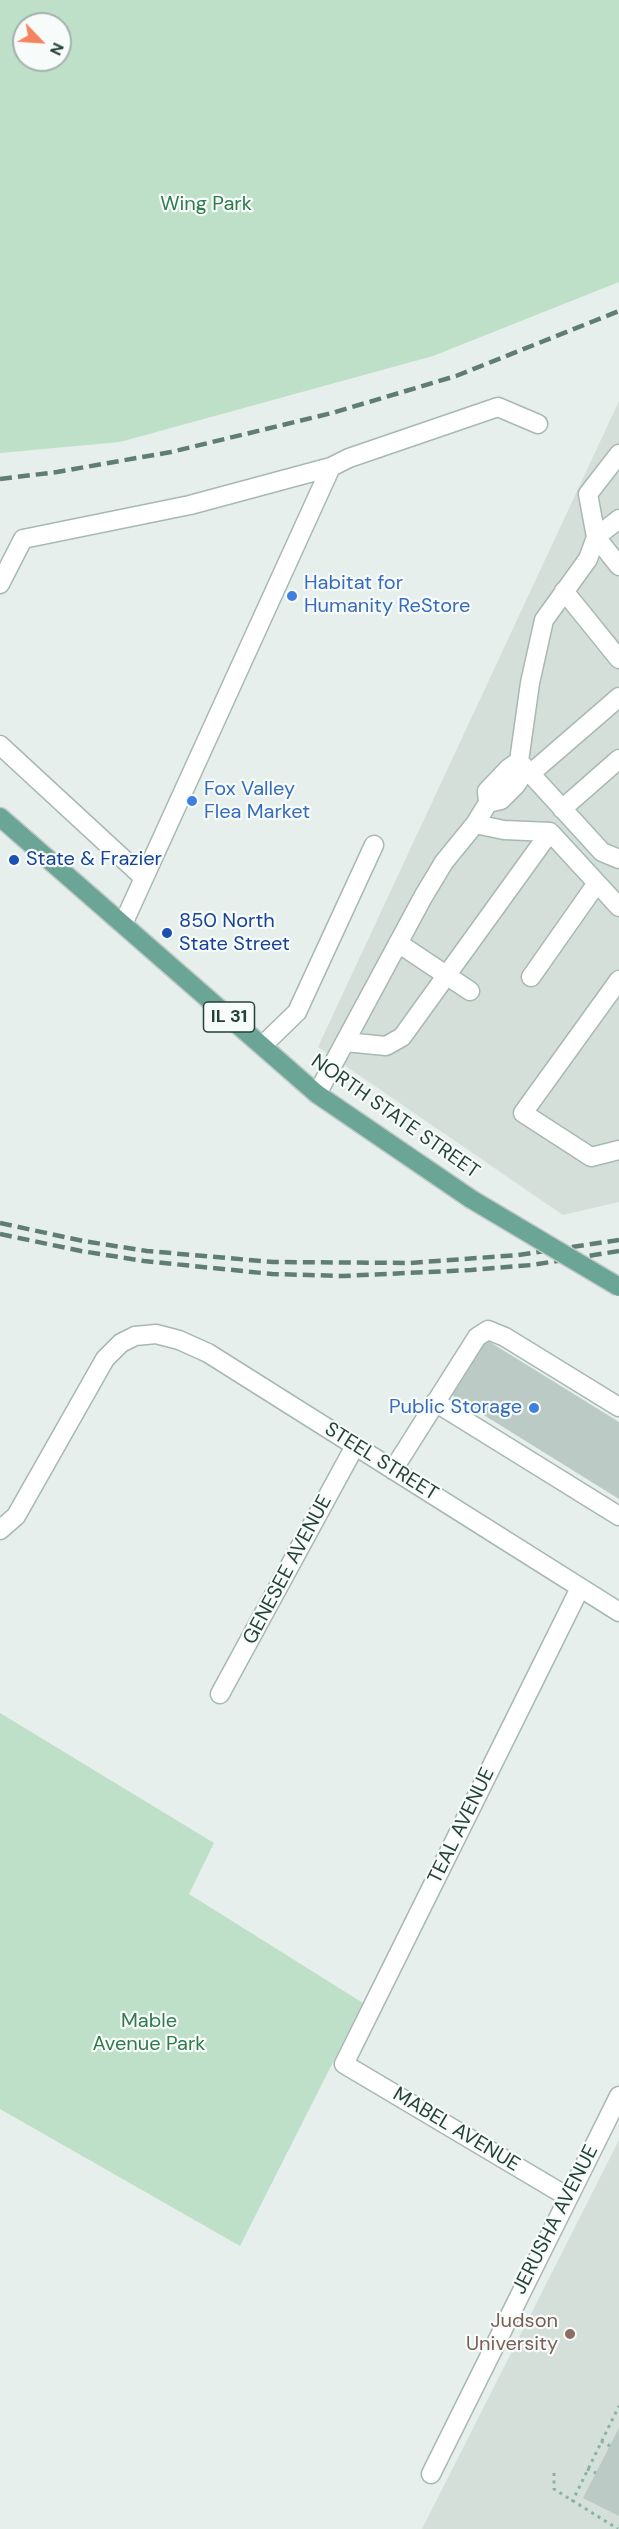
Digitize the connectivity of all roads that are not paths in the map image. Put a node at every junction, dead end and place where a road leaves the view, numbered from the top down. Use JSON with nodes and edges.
{"nodes":[{"id":1,"x":538,"y":424,"type":"dead end"},
{"id":2,"x":619,"y":454,"type":"edge"},
{"id":3,"x":331,"y":467,"type":"junction"},
{"id":4,"x":619,"y":519,"type":"edge"},
{"id":5,"x":596,"y":537,"type":"junction"},
{"id":6,"x":619,"y":566,"type":"edge"},
{"id":7,"x":0,"y":584,"type":"edge"},
{"id":8,"x":564,"y":591,"type":"junction"},
{"id":9,"x":619,"y":659,"type":"edge"},
{"id":10,"x":619,"y":698,"type":"edge"},
{"id":11,"x":0,"y":745,"type":"edge"},
{"id":12,"x":619,"y":759,"type":"edge"},
{"id":13,"x":525,"y":768,"type":"junction"},
{"id":14,"x":562,"y":809,"type":"junction"},
{"id":15,"x":0,"y":817,"type":"edge"},
{"id":16,"x":475,"y":824,"type":"junction"},
{"id":17,"x":550,"y":832,"type":"junction"},
{"id":18,"x":374,"y":845,"type":"dead end"},
{"id":19,"x":619,"y":860,"type":"edge"},
{"id":20,"x":144,"y":878,"type":"junction"},
{"id":21,"x":597,"y":883,"type":"junction"},
{"id":22,"x":619,"y":907,"type":"edge"},
{"id":23,"x":123,"y":924,"type":"junction"},
{"id":24,"x":398,"y":943,"type":"junction"},
{"id":25,"x":447,"y":975,"type":"junction"},
{"id":26,"x":531,"y":977,"type":"dead end"},
{"id":27,"x":618,"y":984,"type":"edge"},
{"id":28,"x":470,"y":991,"type":"dead end"},
{"id":29,"x":345,"y":1042,"type":"junction"},
{"id":30,"x":262,"y":1046,"type":"junction"},
{"id":31,"x":317,"y":1094,"type":"junction"},
{"id":32,"x":619,"y":1150,"type":"edge"},
{"id":33,"x":619,"y":1287,"type":"edge"},
{"id":34,"x":435,"y":1402,"type":"junction"},
{"id":35,"x":619,"y":1407,"type":"edge"},
{"id":36,"x":355,"y":1446,"type":"junction"},
{"id":37,"x":393,"y":1470,"type":"junction"},
{"id":38,"x":619,"y":1516,"type":"edge"},
{"id":39,"x":0,"y":1530,"type":"edge"},
{"id":40,"x":580,"y":1588,"type":"junction"},
{"id":41,"x":619,"y":1612,"type":"edge"},
{"id":42,"x":220,"y":1694,"type":"dead end"},
{"id":43,"x":344,"y":2064,"type":"joint"},
{"id":44,"x":619,"y":2096,"type":"edge"},
{"id":45,"x":568,"y":2197,"type":"junction"},
{"id":46,"x":431,"y":2474,"type":"dead end"}],
"edges":[{"from":1,"to":3,"type":"street"},
{"from":2,"to":5,"type":"street"},
{"from":3,"to":7,"type":"street"},
{"from":3,"to":20,"type":"street"},
{"from":4,"to":5,"type":"street"},
{"from":5,"to":6,"type":"street"},
{"from":5,"to":8,"type":"street"},
{"from":8,"to":9,"type":"street"},
{"from":8,"to":13,"type":"street"},
{"from":10,"to":13,"type":"street"},
{"from":11,"to":20,"type":"street"},
{"from":12,"to":14,"type":"street"},
{"from":13,"to":14,"type":"street"},
{"from":13,"to":16,"type":"street"},
{"from":14,"to":19,"type":"street"},
{"from":15,"to":23,"type":"main road","name":"NORTH STATE STREET","number":"IL 31"},
{"from":16,"to":17,"type":"street"},
{"from":16,"to":24,"type":"street"},
{"from":17,"to":21,"type":"street"},
{"from":17,"to":25,"type":"street"},
{"from":18,"to":30,"type":"street"},
{"from":20,"to":23,"type":"street"},
{"from":21,"to":22,"type":"street"},
{"from":21,"to":26,"type":"street"},
{"from":23,"to":30,"type":"main road","name":"NORTH STATE STREET","number":"IL 31"},
{"from":24,"to":25,"type":"street"},
{"from":24,"to":29,"type":"street"},
{"from":25,"to":28,"type":"street"},
{"from":25,"to":29,"type":"street"},
{"from":27,"to":32,"type":"street"},
{"from":29,"to":31,"type":"street"},
{"from":30,"to":31,"type":"main road","name":"NORTH STATE STREET","number":"IL 31"},
{"from":31,"to":33,"type":"main road","name":"NORTH STATE STREET","number":"IL 31","bridge":true},
{"from":34,"to":35,"type":"street"},
{"from":34,"to":37,"type":"street"},
{"from":34,"to":38,"type":"street"},
{"from":36,"to":37,"type":"street","name":"STEEL STREET"},
{"from":36,"to":39,"type":"street","name":"STEEL STREET"},
{"from":36,"to":42,"type":"street","name":"GENESEE AVENUE"},
{"from":37,"to":40,"type":"street","name":"STEEL STREET"},
{"from":40,"to":41,"type":"street","name":"STEEL STREET"},
{"from":40,"to":43,"type":"street","name":"TEAL AVENUE"},
{"from":43,"to":45,"type":"street","name":"MABEL AVENUE"},
{"from":44,"to":45,"type":"street","name":"JERUSHA AVENUE"},
{"from":45,"to":46,"type":"street","name":"JERUSHA AVENUE"}]}
